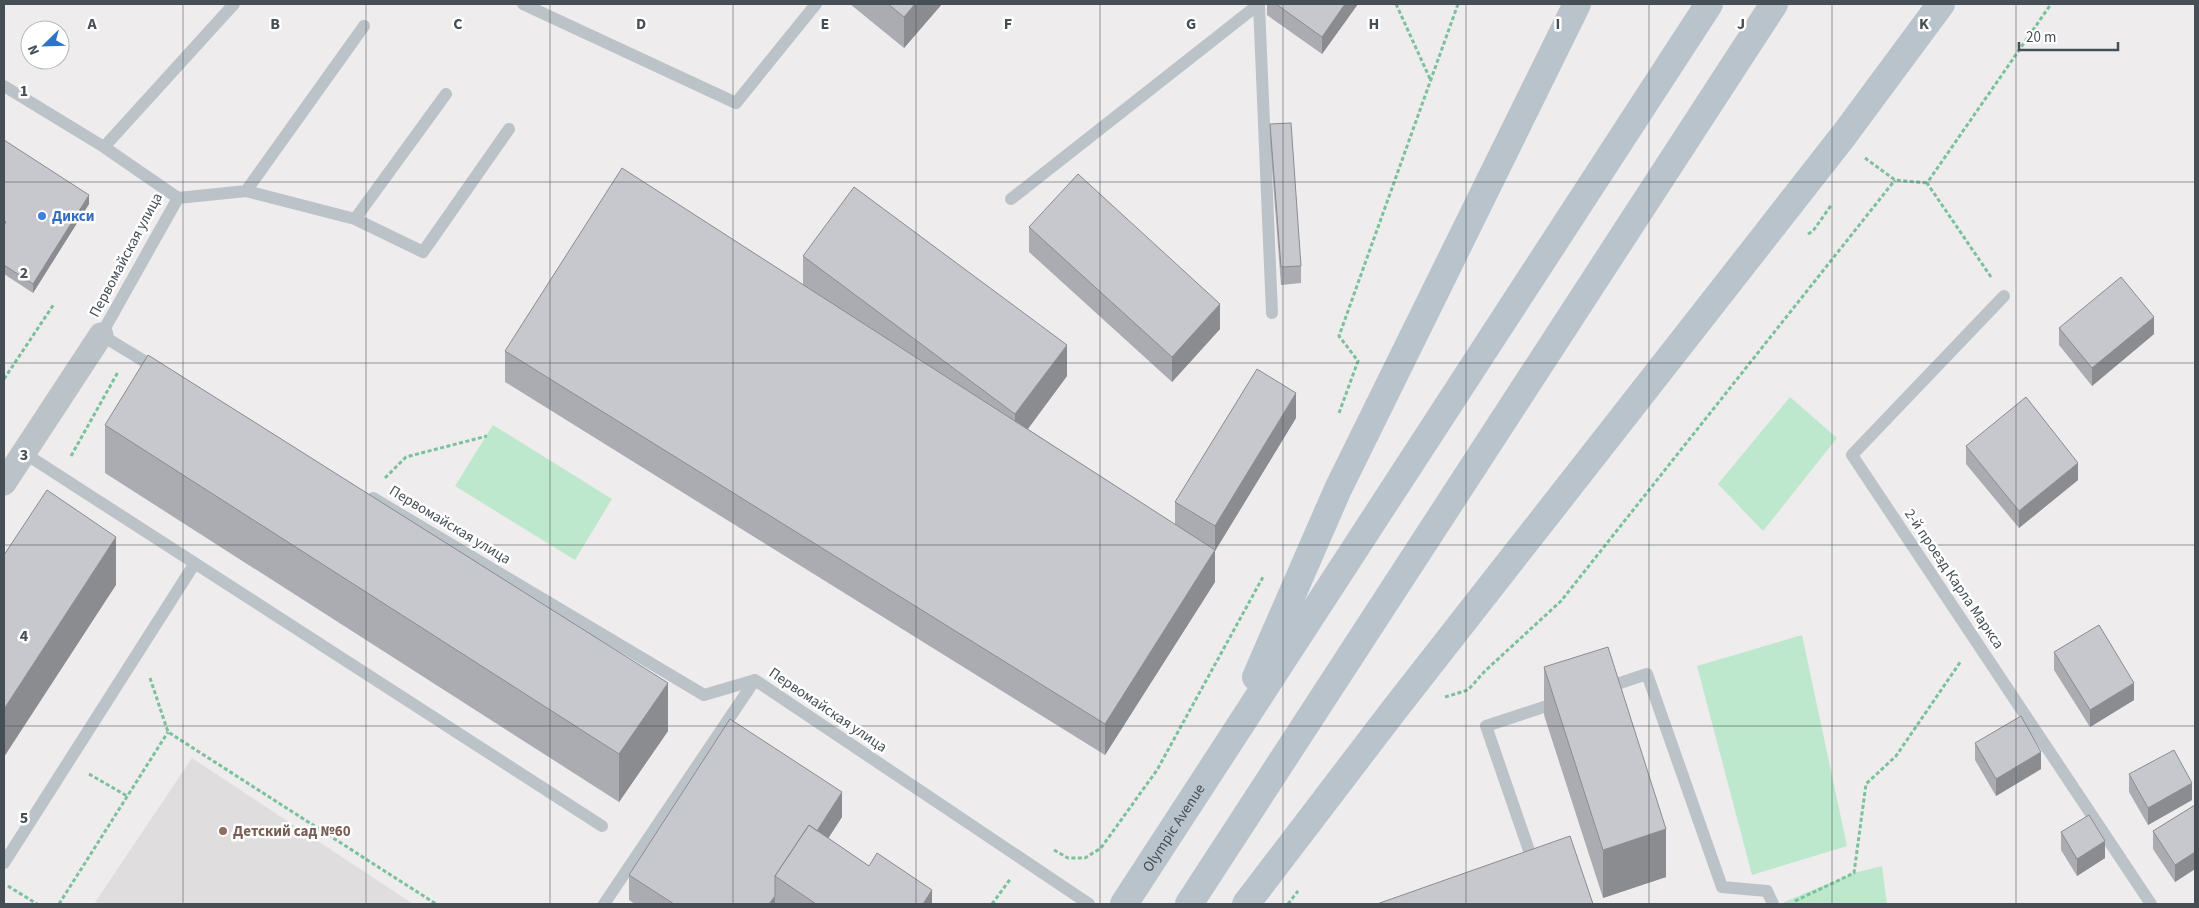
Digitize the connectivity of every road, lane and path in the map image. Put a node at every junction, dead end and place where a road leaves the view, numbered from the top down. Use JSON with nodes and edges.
{"nodes":[{"id":1,"x":234,"y":4,"type":"edge"},
{"id":2,"x":523,"y":4,"type":"edge"},
{"id":3,"x":816,"y":4,"type":"edge"},
{"id":4,"x":1259,"y":4,"type":"edge"},
{"id":5,"x":1396,"y":4,"type":"edge"},
{"id":6,"x":1458,"y":4,"type":"edge"},
{"id":7,"x":1577,"y":4,"type":"edge"},
{"id":8,"x":1709,"y":4,"type":"edge"},
{"id":9,"x":1774,"y":4,"type":"edge"},
{"id":10,"x":1941,"y":4,"type":"edge"},
{"id":11,"x":2052,"y":4,"type":"edge"},
{"id":12,"x":364,"y":26,"type":"dead end"},
{"id":13,"x":1431,"y":82,"type":"junction"},
{"id":14,"x":4,"y":86,"type":"edge"},
{"id":15,"x":446,"y":94,"type":"dead end"},
{"id":16,"x":509,"y":129,"type":"dead end"},
{"id":17,"x":104,"y":147,"type":"junction"},
{"id":18,"x":1927,"y":183,"type":"junction"},
{"id":19,"x":246,"y":191,"type":"junction"},
{"id":20,"x":178,"y":198,"type":"junction"},
{"id":21,"x":1010,"y":199,"type":"dead end"},
{"id":22,"x":355,"y":219,"type":"junction"},
{"id":23,"x":2004,"y":296,"type":"joint"},
{"id":24,"x":54,"y":304,"type":"dead end"},
{"id":25,"x":1272,"y":313,"type":"dead end"},
{"id":26,"x":101,"y":335,"type":"junction"},
{"id":27,"x":129,"y":352,"type":"junction"},
{"id":28,"x":172,"y":378,"type":"edge"},
{"id":29,"x":4,"y":379,"type":"edge"},
{"id":30,"x":1338,"y":415,"type":"dead end"},
{"id":31,"x":486,"y":436,"type":"dead end"},
{"id":32,"x":24,"y":453,"type":"junction"},
{"id":33,"x":60,"y":476,"type":"junction"},
{"id":34,"x":4,"y":482,"type":"edge"},
{"id":35,"x":364,"y":492,"type":"joint"},
{"id":36,"x":195,"y":563,"type":"junction"},
{"id":37,"x":1266,"y":573,"type":"dead end"},
{"id":38,"x":1975,"y":639,"type":"junction"},
{"id":39,"x":141,"y":649,"type":"junction"},
{"id":40,"x":755,"y":680,"type":"junction"},
{"id":41,"x":1468,"y":690,"type":"dead end"},
{"id":42,"x":1590,"y":692,"type":"edge"},
{"id":43,"x":1571,"y":698,"type":"edge"},
{"id":44,"x":168,"y":732,"type":"junction"},
{"id":45,"x":1224,"y":750,"type":"junction"},
{"id":46,"x":68,"y":762,"type":"junction"},
{"id":47,"x":127,"y":796,"type":"junction"},
{"id":48,"x":602,"y":826,"type":"dead end"},
{"id":49,"x":1024,"y":860,"type":"junction"},
{"id":50,"x":4,"y":863,"type":"edge"},
{"id":51,"x":1538,"y":874,"type":"edge"},
{"id":52,"x":4,"y":884,"type":"edge"},
{"id":53,"x":37,"y":904,"type":"edge"},
{"id":54,"x":59,"y":904,"type":"edge"},
{"id":55,"x":436,"y":904,"type":"edge"},
{"id":56,"x":604,"y":904,"type":"edge"},
{"id":57,"x":992,"y":904,"type":"edge"},
{"id":58,"x":1089,"y":904,"type":"edge"},
{"id":59,"x":1124,"y":904,"type":"edge"},
{"id":60,"x":1190,"y":904,"type":"edge"},
{"id":61,"x":1246,"y":904,"type":"edge"},
{"id":62,"x":1773,"y":904,"type":"edge"},
{"id":63,"x":1788,"y":904,"type":"edge"},
{"id":64,"x":2151,"y":904,"type":"edge"}],
"edges":[{"from":1,"to":17,"type":"lane"},
{"from":2,"to":3,"type":"lane"},
{"from":4,"to":21,"type":"lane"},
{"from":4,"to":25,"type":"lane"},
{"from":5,"to":13,"type":"path"},
{"from":6,"to":13,"type":"path"},
{"from":7,"to":45,"type":"main road"},
{"from":8,"to":45,"type":"main road"},
{"from":9,"to":60,"type":"main road"},
{"from":10,"to":61,"type":"main road"},
{"from":11,"to":18,"type":"path"},
{"from":12,"to":19,"type":"lane"},
{"from":13,"to":30,"type":"path"},
{"from":14,"to":17,"type":"lane","name":"Первомайская улица"},
{"from":15,"to":22,"type":"lane"},
{"from":16,"to":22,"type":"lane"},
{"from":17,"to":20,"type":"lane","name":"Первомайская улица"},
{"from":18,"to":23,"type":"path"},
{"from":18,"to":41,"type":"path"},
{"from":19,"to":20,"type":"lane"},
{"from":19,"to":22,"type":"lane"},
{"from":20,"to":26,"type":"lane","name":"Первомайская улица"},
{"from":23,"to":38,"type":"lane","name":"2-й проезд Карла Маркса"},
{"from":24,"to":29,"type":"path"},
{"from":26,"to":27,"type":"lane","name":"Первомайская улица"},
{"from":26,"to":32,"type":"street"},
{"from":27,"to":28,"type":"lane","name":"Первомайская улица"},
{"from":27,"to":33,"type":"path"},
{"from":31,"to":35,"type":"path"},
{"from":32,"to":33,"type":"lane"},
{"from":32,"to":34,"type":"street"},
{"from":33,"to":36,"type":"lane"},
{"from":35,"to":40,"type":"lane","name":"Первомайская улица"},
{"from":36,"to":39,"type":"lane"},
{"from":36,"to":48,"type":"lane"},
{"from":37,"to":49,"type":"path"},
{"from":38,"to":63,"type":"path"},
{"from":38,"to":64,"type":"lane","name":"2-й проезд Карла Маркса"},
{"from":39,"to":44,"type":"path"},
{"from":39,"to":46,"type":"lane"},
{"from":40,"to":49,"type":"lane","name":"Первомайская улица"},
{"from":40,"to":56,"type":"lane"},
{"from":42,"to":62,"type":"lane"},
{"from":43,"to":51,"type":"lane"},
{"from":44,"to":47,"type":"path"},
{"from":44,"to":55,"type":"path"},
{"from":45,"to":59,"type":"main road","name":"Olympic Avenue"},
{"from":46,"to":47,"type":"path"},
{"from":46,"to":50,"type":"lane"},
{"from":47,"to":54,"type":"path"},
{"from":49,"to":57,"type":"path"},
{"from":49,"to":58,"type":"lane","name":"Первомайская улица"},
{"from":52,"to":53,"type":"path"}]}
